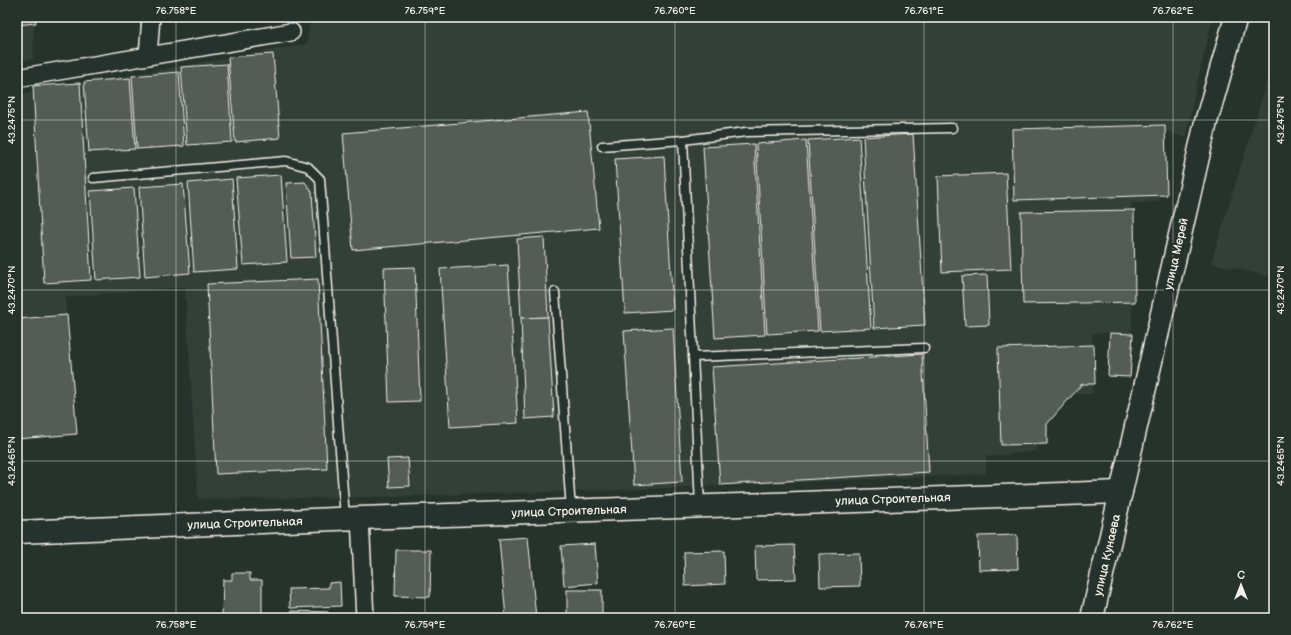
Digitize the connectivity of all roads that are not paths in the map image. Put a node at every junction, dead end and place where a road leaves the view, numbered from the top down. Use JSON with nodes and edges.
{"nodes":[{"id":1,"x":151,"y":17,"type":"edge"},
{"id":2,"x":1236,"y":17,"type":"edge"},
{"id":3,"x":291,"y":32,"type":"dead end"},
{"id":4,"x":148,"y":56,"type":"junction"},
{"id":5,"x":17,"y":78,"type":"edge"},
{"id":6,"x":952,"y":128,"type":"dead end"},
{"id":7,"x":683,"y":140,"type":"junction"},
{"id":8,"x":602,"y":146,"type":"dead end"},
{"id":9,"x":93,"y":178,"type":"dead end"},
{"id":10,"x":555,"y":292,"type":"dead end"},
{"id":11,"x":924,"y":348,"type":"dead end"},
{"id":12,"x":693,"y":357,"type":"junction"},
{"id":13,"x":1121,"y":492,"type":"junction"},
{"id":14,"x":700,"y":506,"type":"junction"},
{"id":15,"x":571,"y":511,"type":"junction"},
{"id":16,"x":353,"y":519,"type":"junction"},
{"id":17,"x":17,"y":532,"type":"edge"},
{"id":18,"x":365,"y":618,"type":"edge"},
{"id":19,"x":1092,"y":618,"type":"edge"}],
"edges":[{"from":1,"to":4,"type":"street"},
{"from":2,"to":13,"type":"main road","name":"улица Мерей"},
{"from":3,"to":4,"type":"street"},
{"from":4,"to":5,"type":"street"},
{"from":6,"to":7,"type":"lane"},
{"from":7,"to":8,"type":"lane"},
{"from":7,"to":12,"type":"lane"},
{"from":9,"to":16,"type":"lane"},
{"from":10,"to":15,"type":"lane"},
{"from":11,"to":12,"type":"lane"},
{"from":12,"to":14,"type":"lane"},
{"from":13,"to":14,"type":"main road","name":"улица Строительная"},
{"from":13,"to":19,"type":"main road","name":"улица Кунаева"},
{"from":14,"to":15,"type":"main road","name":"улица Строительная"},
{"from":15,"to":16,"type":"main road","name":"улица Строительная"},
{"from":16,"to":17,"type":"main road","name":"улица Строительная"},
{"from":16,"to":18,"type":"street"}]}
